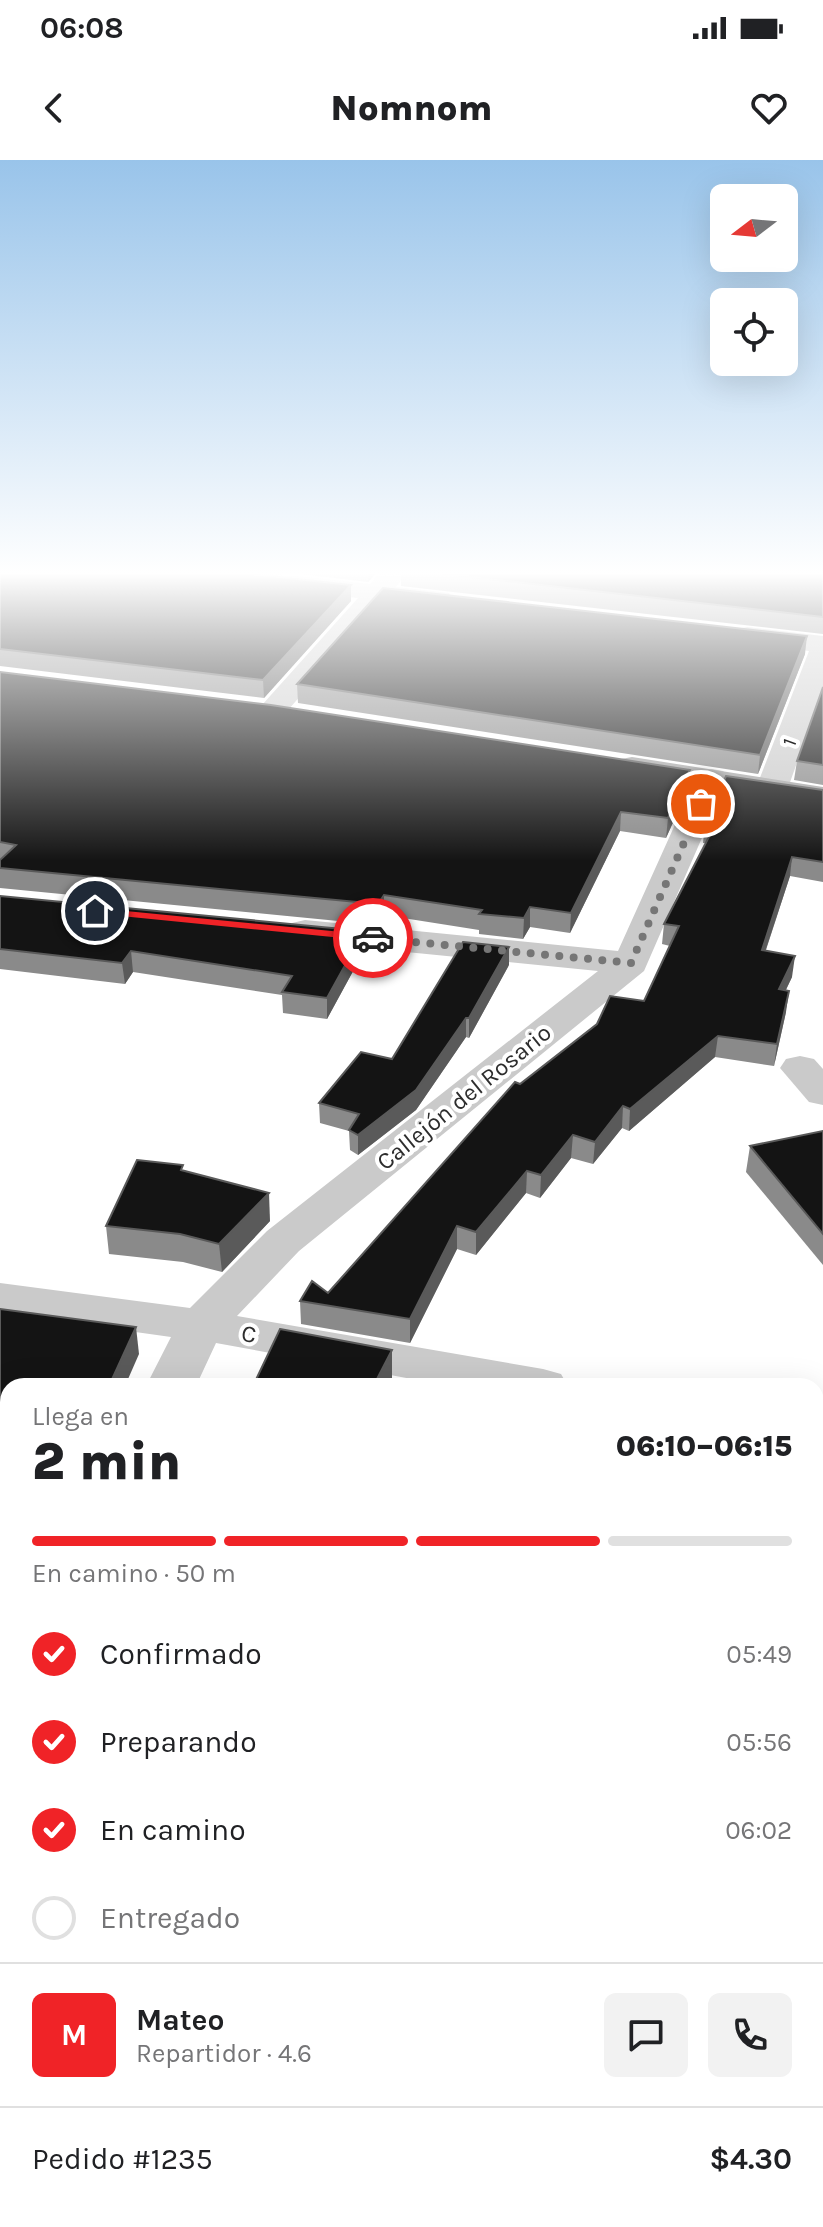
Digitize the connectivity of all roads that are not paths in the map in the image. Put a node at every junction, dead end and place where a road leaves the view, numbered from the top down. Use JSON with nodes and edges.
{"nodes":[{"id":1,"x":310,"y":667,"type":"edge"},
{"id":2,"x":817,"y":667,"type":"edge"},
{"id":3,"x":242,"y":707,"type":"edge"},
{"id":4,"x":272,"y":711,"type":"junction"},
{"id":5,"x":304,"y":716,"type":"edge"},
{"id":6,"x":602,"y":761,"type":"edge"},
{"id":7,"x":712,"y":778,"type":"junction"},
{"id":8,"x":772,"y":788,"type":"junction"},
{"id":9,"x":823,"y":797,"type":"edge"},
{"id":10,"x":268,"y":928,"type":"edge"},
{"id":11,"x":631,"y":963,"type":"junction"},
{"id":12,"x":0,"y":1298,"type":"edge"},
{"id":13,"x":201,"y":1325,"type":"junction"},
{"id":14,"x":175,"y":1378,"type":"edge"},
{"id":15,"x":498,"y":1378,"type":"edge"}],
"edges":[{"from":1,"to":4,"type":"street"},
{"from":2,"to":8,"type":"street","name":"1"},
{"from":3,"to":4,"type":"main road"},
{"from":4,"to":5,"type":"main road"},
{"from":6,"to":7,"type":"main road"},
{"from":7,"to":8,"type":"main road"},
{"from":7,"to":11,"type":"street","name":"Callejón del Rosario"},
{"from":8,"to":9,"type":"main road"},
{"from":10,"to":11,"type":"street"},
{"from":11,"to":13,"type":"street","name":"Callejón del Rosario"},
{"from":12,"to":13,"type":"street","name":"C"},
{"from":13,"to":14,"type":"street","name":"Callejón del Rosario"},
{"from":13,"to":15,"type":"street","name":"C"}]}
